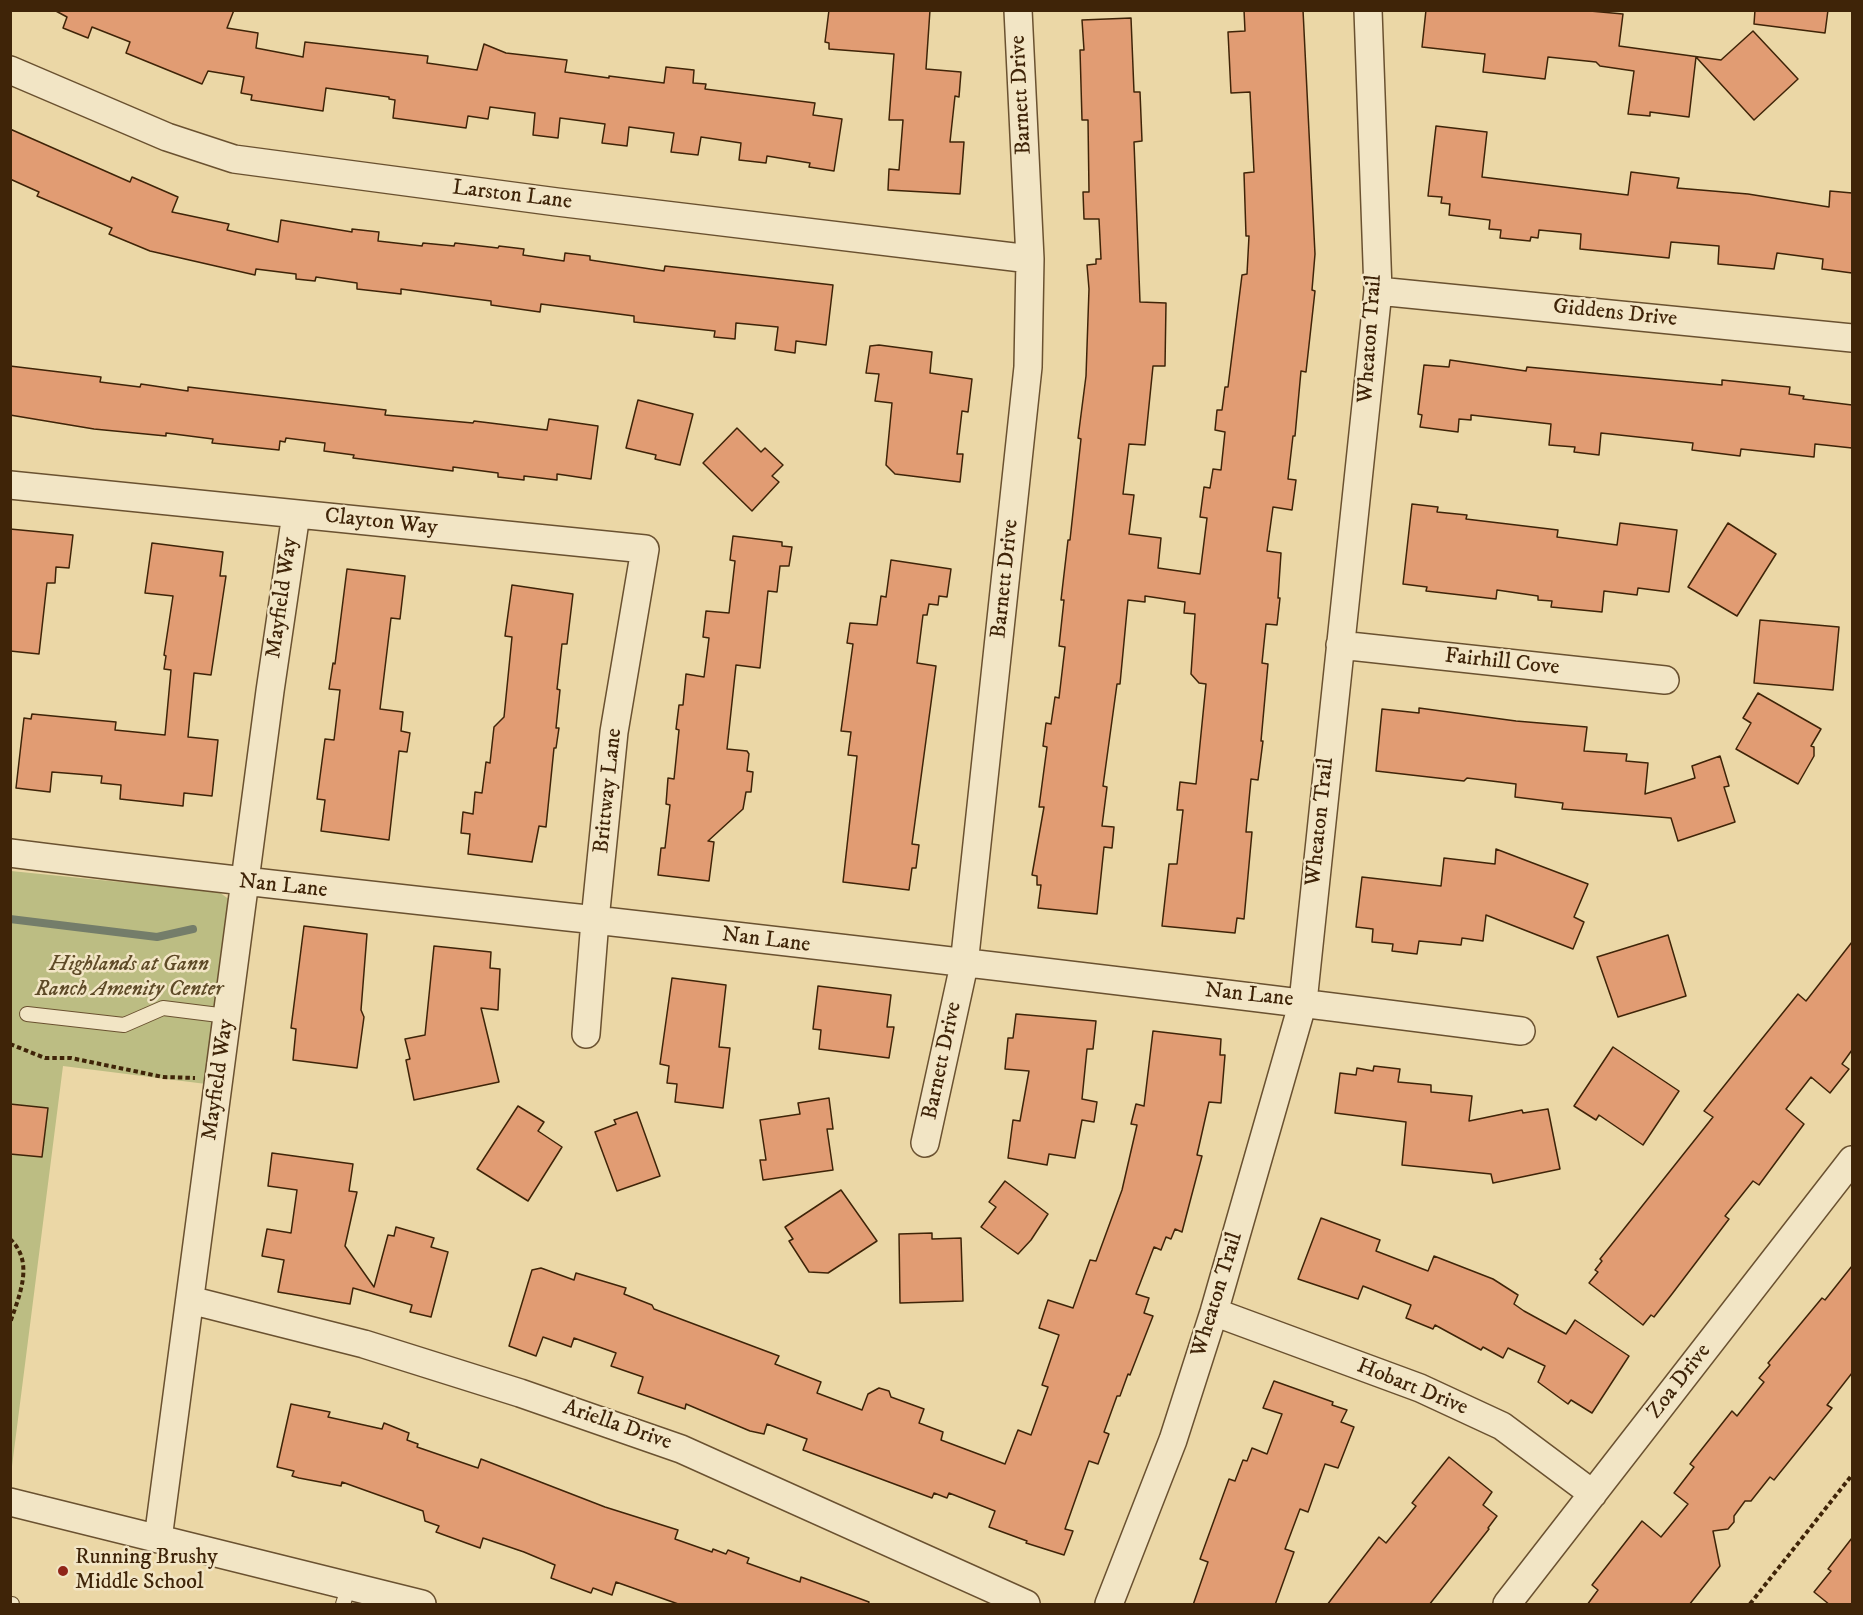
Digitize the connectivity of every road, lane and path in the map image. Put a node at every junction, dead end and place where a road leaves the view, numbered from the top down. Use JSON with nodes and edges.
{"nodes":[{"id":1,"x":1018,"y":10,"type":"edge"},
{"id":2,"x":1368,"y":10,"type":"edge"},
{"id":3,"x":10,"y":70,"type":"edge"},
{"id":4,"x":1030,"y":259,"type":"junction"},
{"id":5,"x":1378,"y":291,"type":"junction"},
{"id":6,"x":1852,"y":338,"type":"edge"},
{"id":7,"x":10,"y":485,"type":"edge"},
{"id":8,"x":296,"y":514,"type":"junction"},
{"id":9,"x":645,"y":549,"type":"joint"},
{"id":10,"x":1340,"y":645,"type":"junction"},
{"id":11,"x":1665,"y":680,"type":"dead end"},
{"id":12,"x":10,"y":853,"type":"edge"},
{"id":13,"x":245,"y":883,"type":"junction"},
{"id":14,"x":595,"y":920,"type":"junction"},
{"id":15,"x":964,"y":965,"type":"junction"},
{"id":16,"x":1302,"y":1002,"type":"junction"},
{"id":17,"x":27,"y":1014,"type":"dead end"},
{"id":18,"x":227,"y":1016,"type":"junction"},
{"id":19,"x":1521,"y":1031,"type":"dead end"},
{"id":20,"x":586,"y":1034,"type":"dead end"},
{"id":21,"x":10,"y":1044,"type":"edge"},
{"id":22,"x":219,"y":1082,"type":"junction"},
{"id":23,"x":925,"y":1143,"type":"dead end"},
{"id":24,"x":1852,"y":1160,"type":"edge"},
{"id":25,"x":10,"y":1239,"type":"edge"},
{"id":26,"x":190,"y":1300,"type":"junction"},
{"id":27,"x":1214,"y":1312,"type":"junction"},
{"id":28,"x":10,"y":1323,"type":"edge"},
{"id":29,"x":1852,"y":1475,"type":"edge"},
{"id":30,"x":1593,"y":1494,"type":"junction"},
{"id":31,"x":10,"y":1503,"type":"edge"},
{"id":32,"x":158,"y":1539,"type":"junction"},
{"id":33,"x":346,"y":1595,"type":"edge"},
{"id":34,"x":422,"y":1605,"type":"edge"},
{"id":35,"x":1026,"y":1605,"type":"edge"},
{"id":36,"x":1109,"y":1605,"type":"edge"},
{"id":37,"x":1507,"y":1605,"type":"edge"},
{"id":38,"x":1750,"y":1605,"type":"edge"}],
"edges":[{"from":1,"to":4,"type":"street","name":"Barnett Drive"},
{"from":2,"to":5,"type":"street","name":"Wheaton Trail"},
{"from":3,"to":4,"type":"street","name":"Larston Lane"},
{"from":4,"to":15,"type":"street","name":"Barnett Drive"},
{"from":5,"to":6,"type":"street","name":"Giddens Drive"},
{"from":5,"to":10,"type":"street","name":"Wheaton Trail"},
{"from":7,"to":8,"type":"street","name":"Clayton Way"},
{"from":8,"to":9,"type":"street","name":"Clayton Way"},
{"from":8,"to":13,"type":"street","name":"Mayfield Way"},
{"from":9,"to":14,"type":"street","name":"Brittway Lane"},
{"from":10,"to":11,"type":"street","name":"Fairhill Cove"},
{"from":10,"to":16,"type":"street","name":"Wheaton Trail"},
{"from":12,"to":13,"type":"street","name":"Nan Lane"},
{"from":13,"to":14,"type":"street","name":"Nan Lane"},
{"from":13,"to":18,"type":"street","name":"Mayfield Way"},
{"from":14,"to":15,"type":"street","name":"Nan Lane"},
{"from":14,"to":20,"type":"street","name":"Brittway Lane"},
{"from":15,"to":16,"type":"street","name":"Nan Lane"},
{"from":15,"to":23,"type":"street","name":"Barnett Drive"},
{"from":16,"to":19,"type":"street","name":"Nan Lane"},
{"from":16,"to":27,"type":"street","name":"Wheaton Trail"},
{"from":17,"to":18,"type":"lane"},
{"from":18,"to":22,"type":"street","name":"Mayfield Way"},
{"from":21,"to":22,"type":"path"},
{"from":22,"to":26,"type":"street","name":"Mayfield Way"},
{"from":24,"to":30,"type":"street","name":"Zoa Drive"},
{"from":25,"to":28,"type":"path"},
{"from":26,"to":32,"type":"street","name":"Mayfield Way"},
{"from":26,"to":35,"type":"street","name":"Ariella Drive"},
{"from":27,"to":30,"type":"street","name":"Hobart Drive"},
{"from":27,"to":36,"type":"street","name":"Wheaton Trail"},
{"from":29,"to":38,"type":"path"},
{"from":30,"to":37,"type":"street","name":"Zoa Drive"},
{"from":31,"to":32,"type":"street"},
{"from":32,"to":33,"type":"street"},
{"from":33,"to":34,"type":"street"}]}
